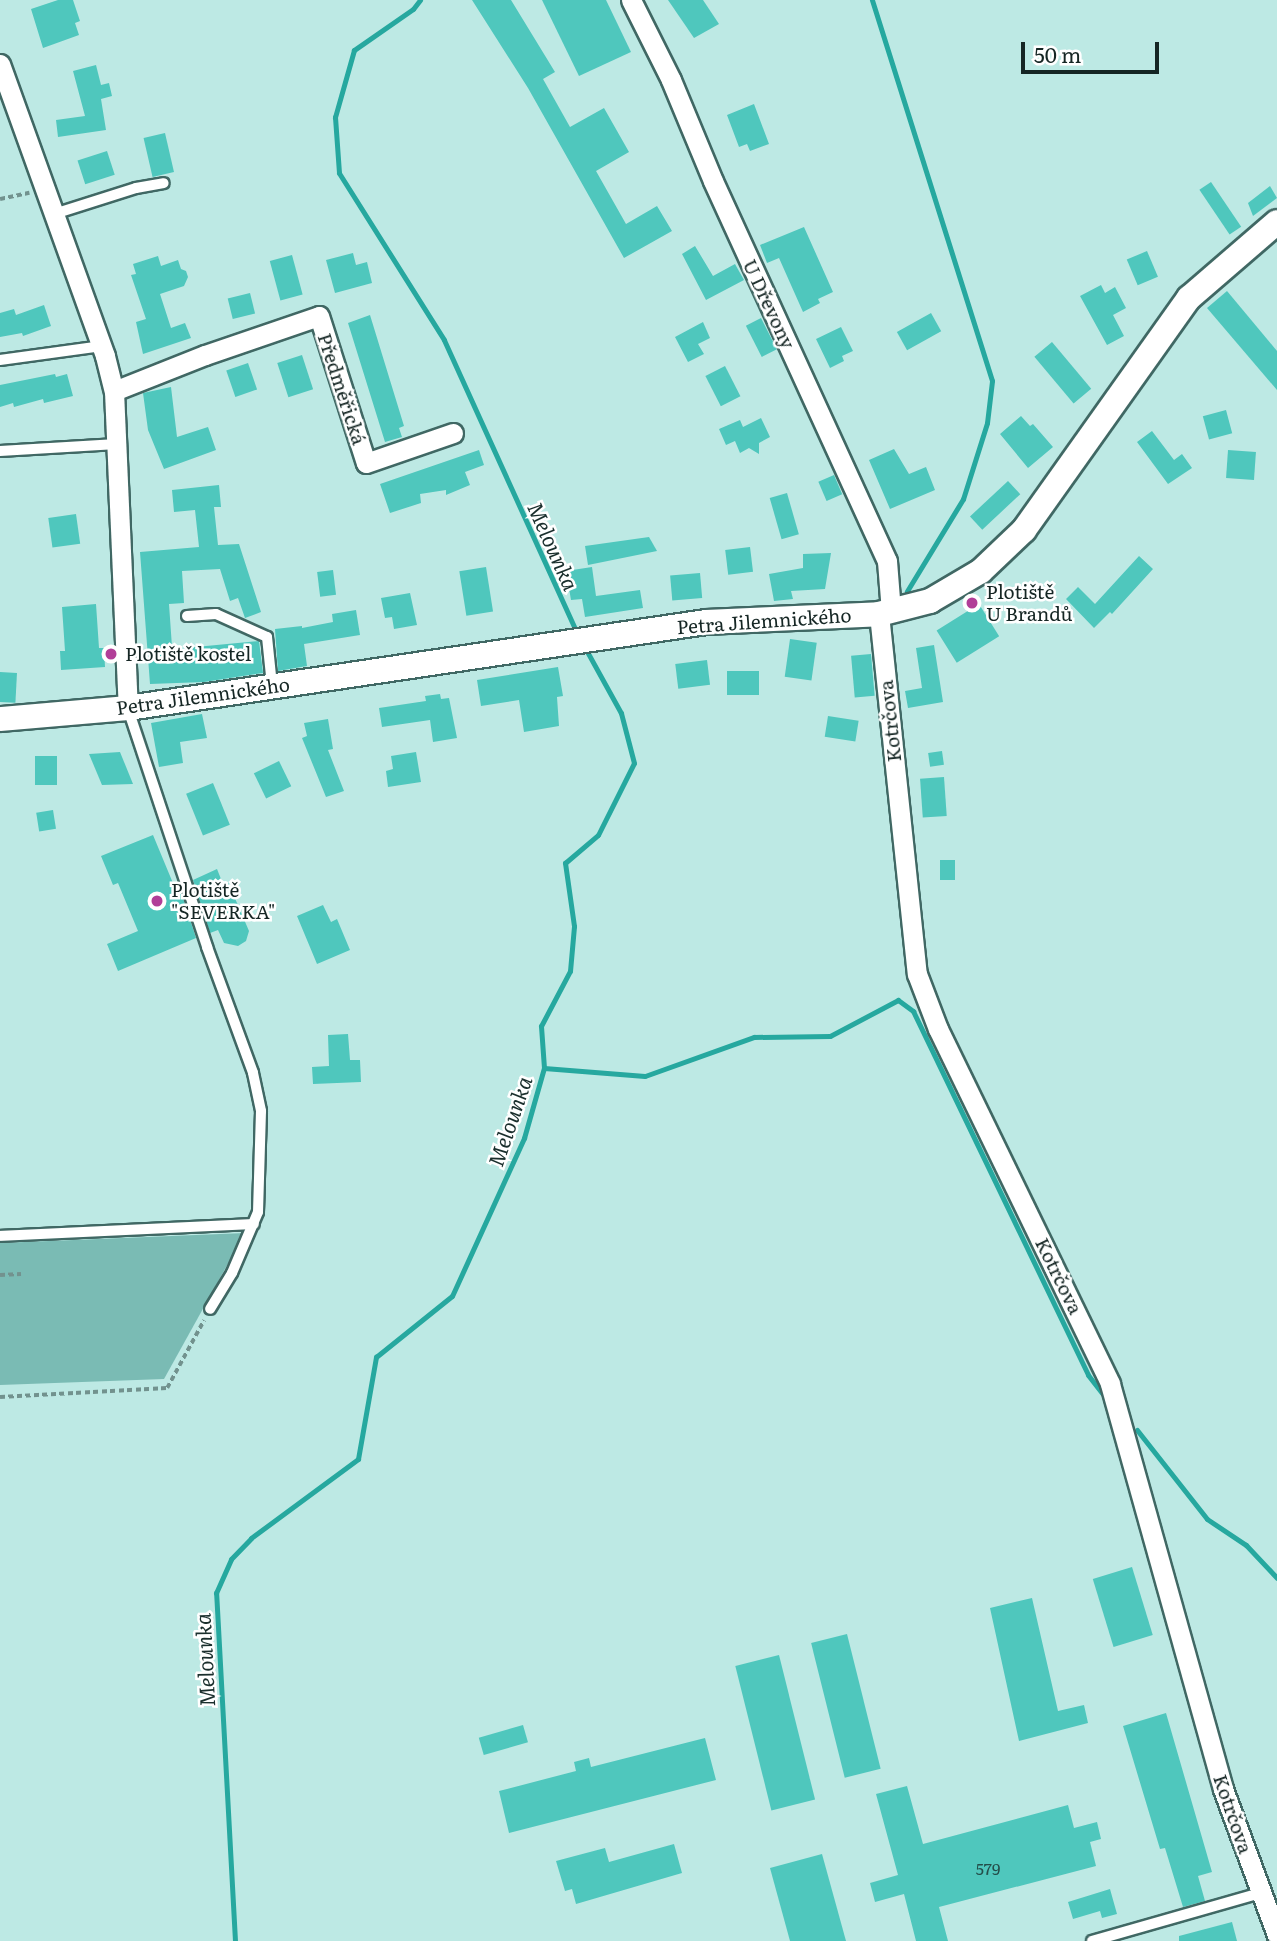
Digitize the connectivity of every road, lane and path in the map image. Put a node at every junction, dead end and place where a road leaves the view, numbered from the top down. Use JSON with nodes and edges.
{"nodes":[{"id":1,"x":631,"y":0,"type":"edge"},
{"id":2,"x":1,"y":73,"type":"edge"},
{"id":3,"x":164,"y":183,"type":"dead end"},
{"id":4,"x":45,"y":189,"type":"junction"},
{"id":5,"x":0,"y":199,"type":"edge"},
{"id":6,"x":54,"y":214,"type":"junction"},
{"id":7,"x":1277,"y":222,"type":"edge"},
{"id":8,"x":102,"y":346,"type":"junction"},
{"id":9,"x":0,"y":360,"type":"edge"},
{"id":10,"x":114,"y":391,"type":"junction"},
{"id":11,"x":453,"y":433,"type":"dead end"},
{"id":12,"x":117,"y":444,"type":"junction"},
{"id":13,"x":0,"y":452,"type":"edge"},
{"id":14,"x":885,"y":613,"type":"junction"},
{"id":15,"x":187,"y":616,"type":"dead end"},
{"id":16,"x":272,"y":686,"type":"junction"},
{"id":17,"x":128,"y":708,"type":"junction"},
{"id":18,"x":0,"y":719,"type":"edge"},
{"id":19,"x":254,"y":1224,"type":"junction"},
{"id":20,"x":0,"y":1236,"type":"edge"},
{"id":21,"x":21,"y":1274,"type":"dead end"},
{"id":22,"x":0,"y":1275,"type":"edge"},
{"id":23,"x":210,"y":1308,"type":"joint"},
{"id":24,"x":0,"y":1397,"type":"edge"},
{"id":25,"x":1261,"y":1893,"type":"junction"},
{"id":26,"x":1277,"y":1935,"type":"edge"},
{"id":27,"x":1092,"y":1941,"type":"edge"}],
"edges":[{"from":1,"to":14,"type":"street","name":"U Dřevony"},
{"from":2,"to":4,"type":"street"},
{"from":3,"to":6,"type":"lane"},
{"from":4,"to":5,"type":"path"},
{"from":4,"to":6,"type":"street"},
{"from":6,"to":8,"type":"street"},
{"from":7,"to":14,"type":"street","name":"Petra Jilemnického"},
{"from":8,"to":9,"type":"lane"},
{"from":8,"to":10,"type":"street"},
{"from":10,"to":11,"type":"street","name":"Předměřická"},
{"from":10,"to":12,"type":"street"},
{"from":12,"to":13,"type":"lane"},
{"from":12,"to":17,"type":"street"},
{"from":14,"to":16,"type":"street","name":"Petra Jilemnického"},
{"from":14,"to":25,"type":"street","name":"Kotrčova"},
{"from":15,"to":16,"type":"lane"},
{"from":16,"to":17,"type":"street","name":"Petra Jilemnického"},
{"from":17,"to":18,"type":"street","name":"Petra Jilemnického"},
{"from":17,"to":19,"type":"lane"},
{"from":19,"to":20,"type":"lane"},
{"from":19,"to":23,"type":"lane"},
{"from":21,"to":22,"type":"path"},
{"from":23,"to":24,"type":"path"},
{"from":25,"to":26,"type":"street","name":"Kotrčova"},
{"from":25,"to":27,"type":"lane"}]}
